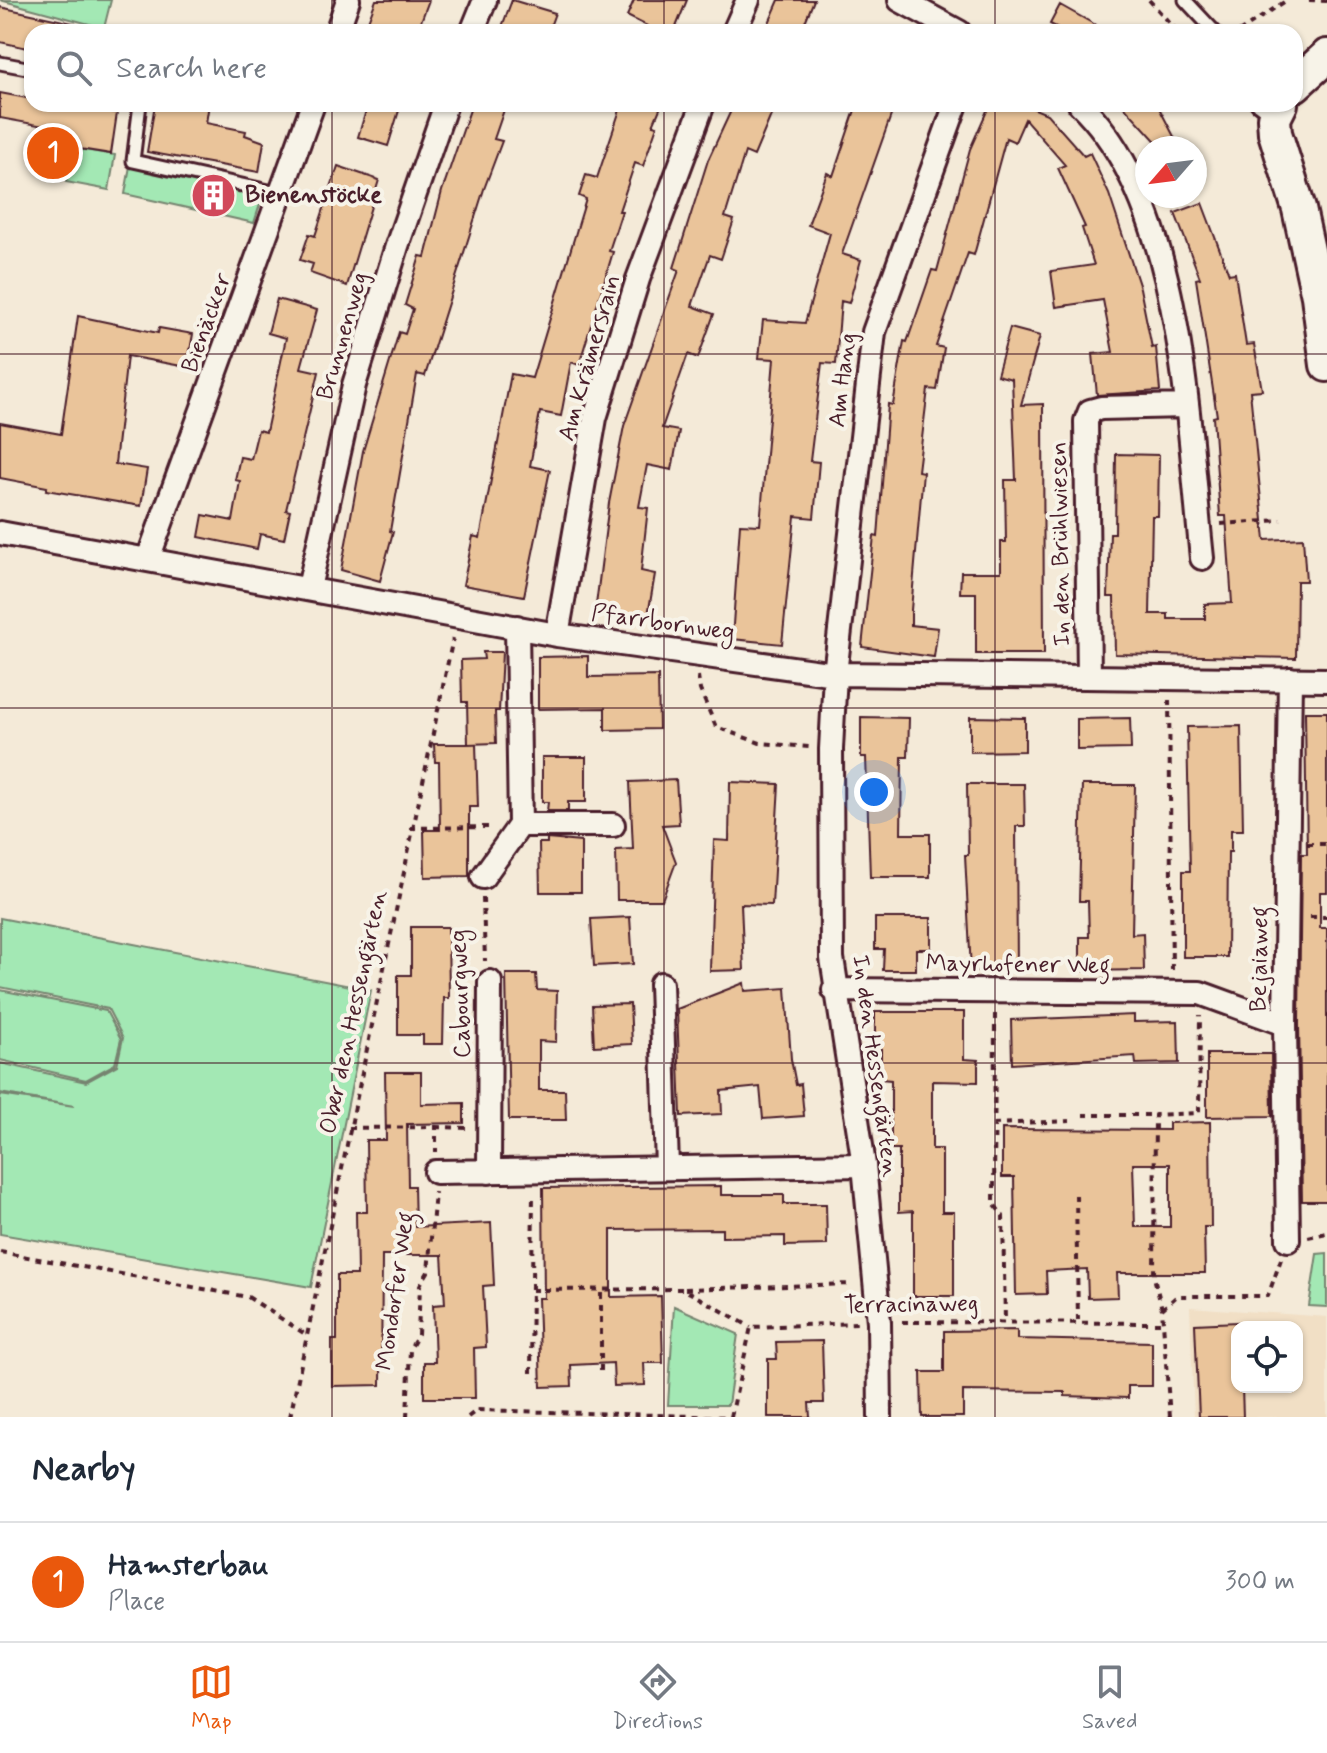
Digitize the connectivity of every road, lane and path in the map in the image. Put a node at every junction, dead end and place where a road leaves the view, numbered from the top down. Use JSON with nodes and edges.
{"nodes":[{"id":1,"x":348,"y":0,"type":"edge"},
{"id":2,"x":485,"y":0,"type":"edge"},
{"id":3,"x":748,"y":0,"type":"edge"},
{"id":4,"x":900,"y":0,"type":"edge"},
{"id":5,"x":1149,"y":0,"type":"edge"},
{"id":6,"x":1185,"y":0,"type":"edge"},
{"id":7,"x":1287,"y":0,"type":"edge"},
{"id":8,"x":1309,"y":0,"type":"edge"},
{"id":9,"x":1327,"y":1,"type":"edge"},
{"id":10,"x":1174,"y":16,"type":"dead end"},
{"id":11,"x":1168,"y":21,"type":"junction"},
{"id":12,"x":340,"y":24,"type":"edge"},
{"id":13,"x":475,"y":24,"type":"edge"},
{"id":14,"x":738,"y":24,"type":"edge"},
{"id":15,"x":944,"y":24,"type":"edge"},
{"id":16,"x":1170,"y":24,"type":"edge"},
{"id":17,"x":1208,"y":24,"type":"edge"},
{"id":18,"x":1251,"y":24,"type":"edge"},
{"id":19,"x":1327,"y":56,"type":"edge"},
{"id":20,"x":0,"y":63,"type":"edge"},
{"id":21,"x":24,"y":68,"type":"edge"},
{"id":22,"x":1303,"y":78,"type":"edge"},
{"id":23,"x":139,"y":112,"type":"edge"},
{"id":24,"x":310,"y":112,"type":"edge"},
{"id":25,"x":443,"y":112,"type":"edge"},
{"id":26,"x":700,"y":112,"type":"edge"},
{"id":27,"x":953,"y":112,"type":"edge"},
{"id":28,"x":1086,"y":112,"type":"edge"},
{"id":29,"x":1272,"y":112,"type":"edge"},
{"id":30,"x":282,"y":194,"type":"junction"},
{"id":31,"x":1323,"y":293,"type":"edge"},
{"id":32,"x":1327,"y":365,"type":"edge"},
{"id":33,"x":1186,"y":406,"type":"junction"},
{"id":34,"x":1281,"y":520,"type":"dead end"},
{"id":35,"x":1198,"y":525,"type":"junction"},
{"id":36,"x":0,"y":533,"type":"edge"},
{"id":37,"x":1202,"y":558,"type":"dead end"},
{"id":38,"x":148,"y":559,"type":"junction"},
{"id":39,"x":309,"y":588,"type":"junction"},
{"id":40,"x":457,"y":616,"type":"junction"},
{"id":41,"x":517,"y":627,"type":"junction"},
{"id":42,"x":557,"y":635,"type":"junction"},
{"id":43,"x":696,"y":654,"type":"junction"},
{"id":44,"x":835,"y":674,"type":"junction"},
{"id":45,"x":1089,"y":677,"type":"junction"},
{"id":46,"x":1168,"y":678,"type":"junction"},
{"id":47,"x":1290,"y":679,"type":"junction"},
{"id":48,"x":1327,"y":680,"type":"edge"},
{"id":49,"x":831,"y":749,"type":"junction"},
{"id":50,"x":613,"y":825,"type":"dead end"},
{"id":51,"x":410,"y":828,"type":"junction"},
{"id":52,"x":516,"y":829,"type":"junction"},
{"id":53,"x":483,"y":877,"type":"joint"},
{"id":54,"x":490,"y":982,"type":"joint"},
{"id":55,"x":661,"y":984,"type":"dead end"},
{"id":56,"x":834,"y":990,"type":"junction"},
{"id":57,"x":995,"y":990,"type":"junction"},
{"id":58,"x":1172,"y":993,"type":"junction"},
{"id":59,"x":1200,"y":993,"type":"junction"},
{"id":60,"x":1285,"y":1024,"type":"junction"},
{"id":61,"x":1083,"y":1115,"type":"dead end"},
{"id":62,"x":1155,"y":1115,"type":"junction"},
{"id":63,"x":1070,"y":1121,"type":"dead end"},
{"id":64,"x":993,"y":1124,"type":"junction"},
{"id":65,"x":436,"y":1127,"type":"junction"},
{"id":66,"x":348,"y":1128,"type":"junction"},
{"id":67,"x":490,"y":1128,"type":"junction"},
{"id":68,"x":864,"y":1165,"type":"junction"},
{"id":69,"x":667,"y":1167,"type":"junction"},
{"id":70,"x":533,"y":1170,"type":"junction"},
{"id":71,"x":436,"y":1172,"type":"junction"},
{"id":72,"x":489,"y":1172,"type":"junction"},
{"id":73,"x":1076,"y":1195,"type":"dead end"},
{"id":74,"x":1327,"y":1233,"type":"edge"},
{"id":75,"x":1288,"y":1240,"type":"junction"},
{"id":76,"x":0,"y":1252,"type":"edge"},
{"id":77,"x":875,"y":1283,"type":"junction"},
{"id":78,"x":683,"y":1289,"type":"junction"},
{"id":79,"x":532,"y":1290,"type":"junction"},
{"id":80,"x":601,"y":1290,"type":"junction"},
{"id":81,"x":1162,"y":1309,"type":"junction"},
{"id":82,"x":1005,"y":1321,"type":"junction"},
{"id":83,"x":1078,"y":1321,"type":"junction"},
{"id":84,"x":879,"y":1322,"type":"junction"},
{"id":85,"x":1163,"y":1323,"type":"junction"},
{"id":86,"x":751,"y":1327,"type":"junction"},
{"id":87,"x":305,"y":1334,"type":"junction"},
{"id":88,"x":601,"y":1371,"type":"dead end"},
{"id":89,"x":531,"y":1373,"type":"dead end"},
{"id":90,"x":626,"y":1415,"type":"edge"},
{"id":91,"x":290,"y":1417,"type":"edge"},
{"id":92,"x":407,"y":1417,"type":"edge"},
{"id":93,"x":468,"y":1417,"type":"edge"},
{"id":94,"x":731,"y":1417,"type":"edge"},
{"id":95,"x":880,"y":1417,"type":"edge"},
{"id":96,"x":1170,"y":1417,"type":"edge"}],
"edges":[{"from":1,"to":12,"type":"street"},
{"from":2,"to":13,"type":"street"},
{"from":3,"to":14,"type":"street"},
{"from":4,"to":15,"type":"street"},
{"from":5,"to":11,"type":"path"},
{"from":6,"to":17,"type":"lane"},
{"from":7,"to":18,"type":"path"},
{"from":8,"to":9,"type":"path"},
{"from":10,"to":11,"type":"path"},
{"from":11,"to":16,"type":"path"},
{"from":19,"to":22,"type":"street"},
{"from":20,"to":21,"type":"lane"},
{"from":23,"to":30,"type":"lane"},
{"from":24,"to":30,"type":"street","name":"Bienäcker"},
{"from":25,"to":39,"type":"street","name":"Brunnenweg"},
{"from":26,"to":42,"type":"street","name":"Am Krämersrain"},
{"from":27,"to":44,"type":"street","name":"Am Hang"},
{"from":28,"to":33,"type":"street"},
{"from":29,"to":31,"type":"street"},
{"from":30,"to":38,"type":"street","name":"Bienäcker"},
{"from":31,"to":32,"type":"street"},
{"from":33,"to":35,"type":"street"},
{"from":33,"to":45,"type":"street","name":"In den Brühlwiesen"},
{"from":34,"to":35,"type":"path"},
{"from":35,"to":37,"type":"street"},
{"from":36,"to":38,"type":"street","name":"Pfarrbornweg"},
{"from":38,"to":39,"type":"street","name":"Pfarrbornweg"},
{"from":39,"to":40,"type":"street","name":"Pfarrbornweg"},
{"from":40,"to":41,"type":"street","name":"Pfarrbornweg"},
{"from":40,"to":51,"type":"path","name":"Ober den Hessengärten"},
{"from":41,"to":42,"type":"street","name":"Pfarrbornweg"},
{"from":41,"to":52,"type":"street"},
{"from":42,"to":43,"type":"street","name":"Pfarrbornweg"},
{"from":43,"to":44,"type":"street","name":"Pfarrbornweg"},
{"from":43,"to":49,"type":"path"},
{"from":44,"to":45,"type":"street","name":"Pfarrbornweg"},
{"from":44,"to":49,"type":"street","name":"In den Hessengärten"},
{"from":45,"to":46,"type":"street","name":"Pfarrbornweg"},
{"from":46,"to":47,"type":"street","name":"Pfarrbornweg"},
{"from":46,"to":58,"type":"path"},
{"from":47,"to":48,"type":"street","name":"Pfarrbornweg"},
{"from":47,"to":60,"type":"street","name":"Bejaiaweg"},
{"from":49,"to":56,"type":"street","name":"In den Hessengärten"},
{"from":50,"to":52,"type":"street"},
{"from":51,"to":52,"type":"path"},
{"from":51,"to":66,"type":"path","name":"Ober den Hessengärten"},
{"from":52,"to":53,"type":"street"},
{"from":53,"to":54,"type":"path","name":"Cabourgweg"},
{"from":54,"to":67,"type":"street","name":"Cabourgweg"},
{"from":55,"to":69,"type":"street"},
{"from":56,"to":57,"type":"street","name":"Mayrhofener Weg"},
{"from":56,"to":68,"type":"street","name":"In den Hessengärten"},
{"from":57,"to":58,"type":"street","name":"Mayrhofener Weg"},
{"from":57,"to":64,"type":"path"},
{"from":58,"to":59,"type":"street","name":"Mayrhofener Weg"},
{"from":59,"to":60,"type":"street","name":"Mayrhofener Weg"},
{"from":59,"to":62,"type":"path"},
{"from":60,"to":75,"type":"street","name":"Bejaiaweg"},
{"from":61,"to":62,"type":"path"},
{"from":62,"to":81,"type":"path"},
{"from":63,"to":64,"type":"path"},
{"from":64,"to":82,"type":"path"},
{"from":65,"to":66,"type":"path"},
{"from":65,"to":67,"type":"path"},
{"from":65,"to":71,"type":"path","name":"Mondorfer Weg"},
{"from":66,"to":87,"type":"path","name":"Ober den Hessengärten"},
{"from":67,"to":72,"type":"street","name":"Cabourgweg"},
{"from":68,"to":69,"type":"street"},
{"from":68,"to":77,"type":"street","name":"In den Hessengärten"},
{"from":69,"to":70,"type":"street"},
{"from":70,"to":72,"type":"street"},
{"from":70,"to":79,"type":"path"},
{"from":71,"to":72,"type":"street"},
{"from":71,"to":92,"type":"path","name":"Mondorfer Weg"},
{"from":73,"to":83,"type":"path"},
{"from":74,"to":75,"type":"path"},
{"from":75,"to":81,"type":"path"},
{"from":76,"to":87,"type":"path"},
{"from":77,"to":78,"type":"path"},
{"from":77,"to":84,"type":"street","name":"In den Hessengärten"},
{"from":78,"to":80,"type":"path"},
{"from":78,"to":86,"type":"path"},
{"from":79,"to":80,"type":"path"},
{"from":79,"to":89,"type":"path"},
{"from":80,"to":88,"type":"path"},
{"from":81,"to":85,"type":"path"},
{"from":82,"to":83,"type":"path","name":"Terracinaweg"},
{"from":82,"to":84,"type":"path","name":"Terracinaweg"},
{"from":83,"to":85,"type":"path","name":"Terracinaweg"},
{"from":84,"to":86,"type":"path","name":"Terracinaweg"},
{"from":84,"to":95,"type":"street","name":"In den Hessengärten"},
{"from":85,"to":96,"type":"path"},
{"from":86,"to":94,"type":"path"},
{"from":87,"to":91,"type":"path","name":"Ober den Hessengärten"},
{"from":90,"to":93,"type":"path"},
{"from":90,"to":94,"type":"path"}]}
